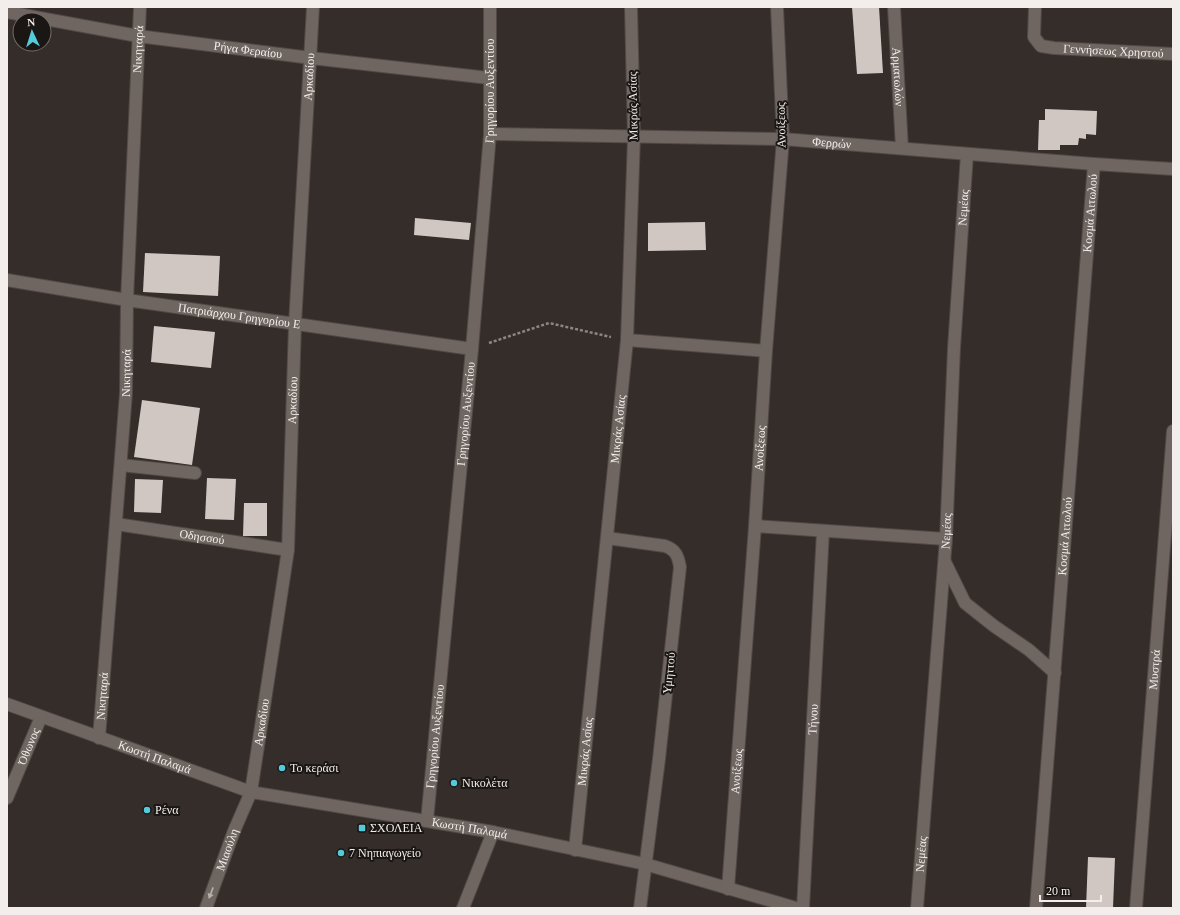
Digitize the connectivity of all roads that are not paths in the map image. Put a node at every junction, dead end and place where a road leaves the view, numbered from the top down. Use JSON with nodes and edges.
{"nodes":[{"id":1,"x":140,"y":7,"type":"edge"},
{"id":2,"x":313,"y":7,"type":"edge"},
{"id":3,"x":490,"y":7,"type":"edge"},
{"id":4,"x":632,"y":7,"type":"edge"},
{"id":5,"x":777,"y":7,"type":"edge"},
{"id":6,"x":894,"y":7,"type":"edge"},
{"id":7,"x":1035,"y":7,"type":"edge"},
{"id":8,"x":7,"y":12,"type":"edge"},
{"id":9,"x":138,"y":36,"type":"junction"},
{"id":10,"x":1173,"y":54,"type":"edge"},
{"id":11,"x":311,"y":58,"type":"junction"},
{"id":12,"x":490,"y":78,"type":"junction"},
{"id":13,"x":490,"y":134,"type":"junction"},
{"id":14,"x":634,"y":137,"type":"junction"},
{"id":15,"x":783,"y":138,"type":"junction"},
{"id":16,"x":902,"y":148,"type":"junction"},
{"id":17,"x":968,"y":154,"type":"junction"},
{"id":18,"x":1094,"y":164,"type":"junction"},
{"id":19,"x":1173,"y":168,"type":"edge"},
{"id":20,"x":7,"y":280,"type":"edge"},
{"id":21,"x":127,"y":300,"type":"junction"},
{"id":22,"x":295,"y":324,"type":"junction"},
{"id":23,"x":627,"y":340,"type":"junction"},
{"id":24,"x":472,"y":349,"type":"junction"},
{"id":25,"x":766,"y":351,"type":"junction"},
{"id":26,"x":1173,"y":431,"type":"edge"},
{"id":27,"x":120,"y":465,"type":"junction"},
{"id":28,"x":195,"y":473,"type":"dead end"},
{"id":29,"x":116,"y":524,"type":"junction"},
{"id":30,"x":755,"y":526,"type":"junction"},
{"id":31,"x":823,"y":532,"type":"junction"},
{"id":32,"x":607,"y":538,"type":"junction"},
{"id":33,"x":946,"y":539,"type":"junction"},
{"id":34,"x":288,"y":550,"type":"junction"},
{"id":35,"x":944,"y":561,"type":"junction"},
{"id":36,"x":1055,"y":673,"type":"junction"},
{"id":37,"x":7,"y":704,"type":"edge"},
{"id":38,"x":41,"y":717,"type":"junction"},
{"id":39,"x":99,"y":738,"type":"junction"},
{"id":40,"x":251,"y":792,"type":"junction"},
{"id":41,"x":7,"y":798,"type":"edge"},
{"id":42,"x":427,"y":821,"type":"junction"},
{"id":43,"x":493,"y":832,"type":"junction"},
{"id":44,"x":575,"y":850,"type":"junction"},
{"id":45,"x":645,"y":864,"type":"junction"},
{"id":46,"x":728,"y":889,"type":"junction"},
{"id":47,"x":206,"y":908,"type":"edge"},
{"id":48,"x":463,"y":908,"type":"edge"},
{"id":49,"x":640,"y":908,"type":"edge"},
{"id":50,"x":796,"y":908,"type":"edge"},
{"id":51,"x":803,"y":908,"type":"edge"},
{"id":52,"x":917,"y":908,"type":"edge"},
{"id":53,"x":1036,"y":908,"type":"edge"},
{"id":54,"x":1136,"y":908,"type":"edge"}],
"edges":[{"from":1,"to":9,"type":"street","name":"Νικηταρά"},
{"from":2,"to":11,"type":"street","name":"Αρκαδίου"},
{"from":3,"to":12,"type":"street","name":"Γρηγορίου Αυξεντίου"},
{"from":4,"to":14,"type":"street","name":"Μικράς Ασίας"},
{"from":5,"to":15,"type":"street","name":"Ανοίξεως"},
{"from":6,"to":16,"type":"street","name":"Αρματωλών"},
{"from":7,"to":10,"type":"street","name":"Γεννήσεως Χρηστού"},
{"from":8,"to":9,"type":"street","name":"Ρήγα Φεραίου"},
{"from":9,"to":11,"type":"street","name":"Ρήγα Φεραίου"},
{"from":9,"to":21,"type":"street","name":"Νικηταρά"},
{"from":11,"to":12,"type":"street","name":"Ρήγα Φεραίου"},
{"from":11,"to":22,"type":"street","name":"Αρκαδίου"},
{"from":12,"to":13,"type":"street","name":"Γρηγορίου Αυξεντίου"},
{"from":13,"to":14,"type":"street","name":"Φερρών"},
{"from":13,"to":24,"type":"street","name":"Γρηγορίου Αυξεντίου"},
{"from":14,"to":15,"type":"street","name":"Φερρών"},
{"from":14,"to":23,"type":"street","name":"Μικράς Ασίας"},
{"from":15,"to":16,"type":"street","name":"Φερρών"},
{"from":15,"to":25,"type":"street","name":"Ανοίξεως"},
{"from":16,"to":17,"type":"street","name":"Φερρών"},
{"from":17,"to":18,"type":"street","name":"Φερρών"},
{"from":17,"to":33,"type":"street","name":"Νεμέας"},
{"from":18,"to":19,"type":"street","name":"Φερρών"},
{"from":18,"to":36,"type":"street","name":"Κοσμά Αιτωλού"},
{"from":20,"to":21,"type":"street","name":"Πατριάρχου Γρηγορίου Ε"},
{"from":21,"to":22,"type":"street","name":"Πατριάρχου Γρηγορίου Ε"},
{"from":21,"to":27,"type":"street","name":"Νικηταρά"},
{"from":22,"to":24,"type":"street","name":"Πατριάρχου Γρηγορίου Ε"},
{"from":22,"to":34,"type":"street","name":"Αρκαδίου"},
{"from":23,"to":25,"type":"street"},
{"from":23,"to":32,"type":"street","name":"Μικράς Ασίας"},
{"from":24,"to":42,"type":"street","name":"Γρηγορίου Αυξεντίου"},
{"from":25,"to":30,"type":"street","name":"Ανοίξεως"},
{"from":26,"to":54,"type":"street","name":"Μυστρά"},
{"from":27,"to":28,"type":"street"},
{"from":27,"to":29,"type":"street","name":"Νικηταρά"},
{"from":29,"to":34,"type":"street","name":"Οδησσού"},
{"from":29,"to":39,"type":"street","name":"Νικηταρά"},
{"from":30,"to":31,"type":"street"},
{"from":30,"to":46,"type":"street","name":"Ανοίξεως"},
{"from":31,"to":33,"type":"street"},
{"from":31,"to":51,"type":"street","name":"Τήνου"},
{"from":32,"to":44,"type":"street","name":"Μικράς Ασίας"},
{"from":32,"to":45,"type":"street","name":"Υμηττού"},
{"from":33,"to":35,"type":"street","name":"Νεμέας"},
{"from":34,"to":40,"type":"street","name":"Αρκαδίου"},
{"from":35,"to":36,"type":"street"},
{"from":35,"to":52,"type":"street","name":"Νεμέας"},
{"from":36,"to":53,"type":"street","name":"Κοσμά Αιτωλού"},
{"from":37,"to":38,"type":"street","name":"Κωστή Παλαμά"},
{"from":38,"to":39,"type":"street","name":"Κωστή Παλαμά"},
{"from":38,"to":41,"type":"street","name":"Όθωνος"},
{"from":39,"to":40,"type":"street","name":"Κωστή Παλαμά"},
{"from":40,"to":42,"type":"street","name":"Κωστή Παλαμά"},
{"from":40,"to":47,"type":"street","name":"Μιαούλη","one_way":true},
{"from":42,"to":43,"type":"street","name":"Κωστή Παλαμά"},
{"from":43,"to":44,"type":"street","name":"Κωστή Παλαμά"},
{"from":43,"to":48,"type":"street"},
{"from":44,"to":45,"type":"street","name":"Κωστή Παλαμά"},
{"from":45,"to":46,"type":"street","name":"Κωστή Παλαμά"},
{"from":45,"to":49,"type":"street"},
{"from":46,"to":50,"type":"street","name":"Κωστή Παλαμά"}]}
